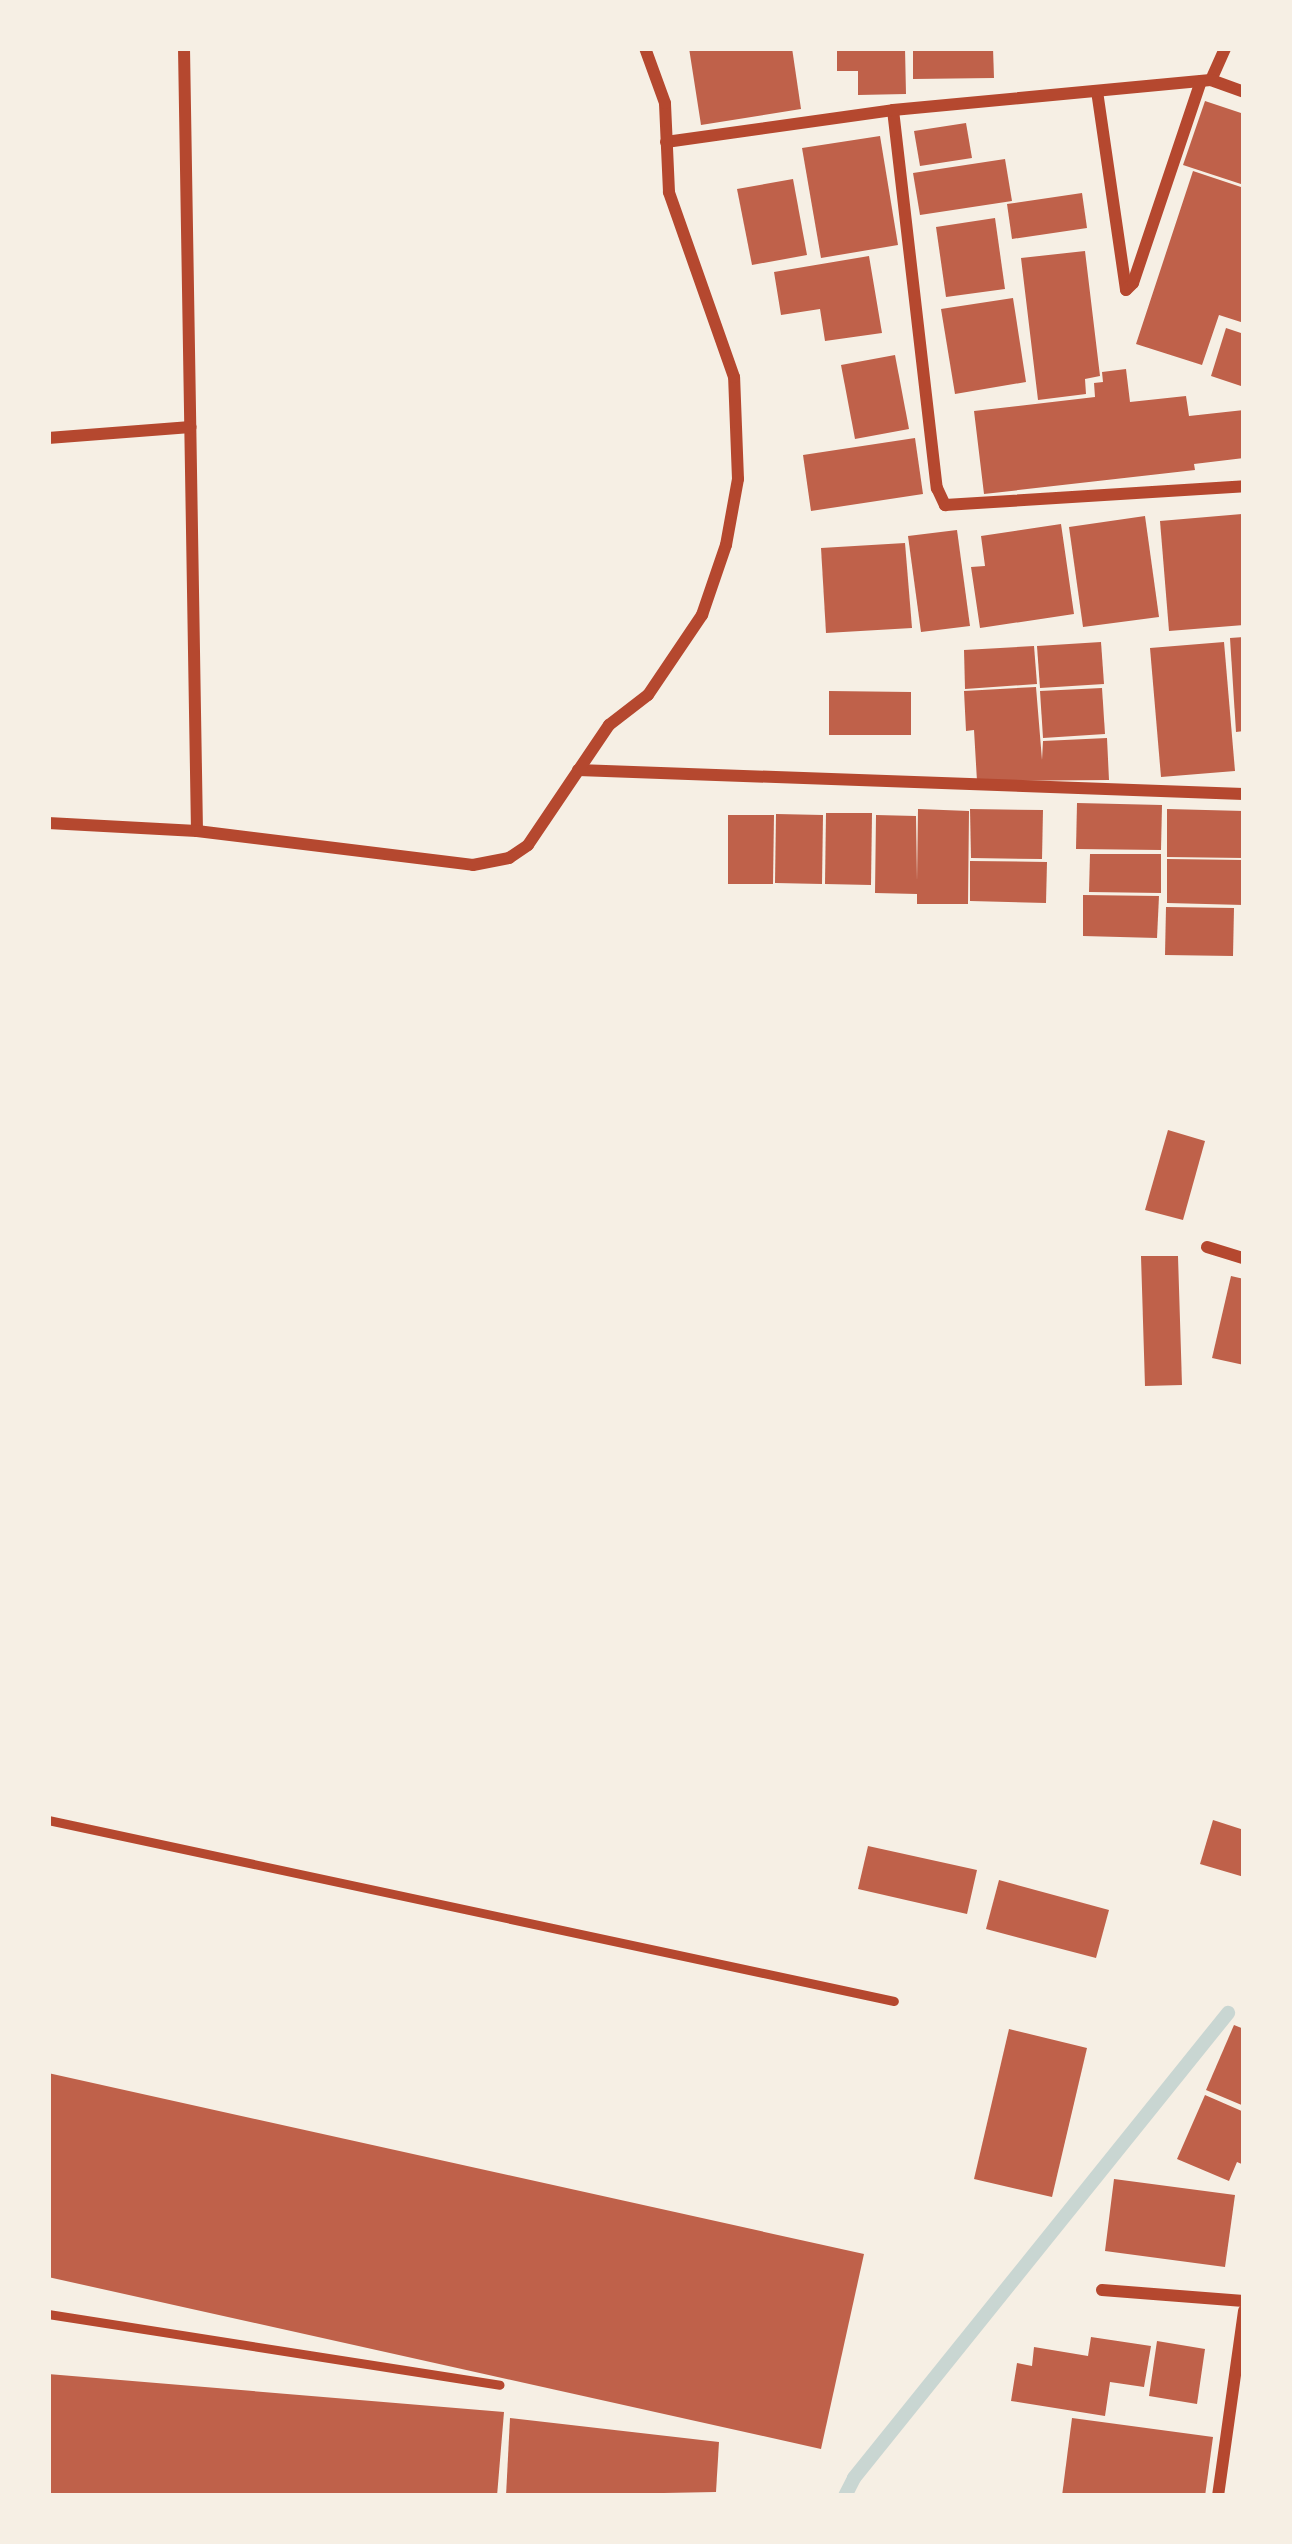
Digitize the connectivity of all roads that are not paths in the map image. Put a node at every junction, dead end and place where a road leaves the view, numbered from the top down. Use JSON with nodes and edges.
{"nodes":[{"id":1,"x":184,"y":48,"type":"edge"},
{"id":2,"x":645,"y":48,"type":"edge"},
{"id":3,"x":1225,"y":48,"type":"edge"},
{"id":4,"x":1206,"y":80,"type":"junction"},
{"id":5,"x":1097,"y":91,"type":"junction"},
{"id":6,"x":1244,"y":92,"type":"edge"},
{"id":7,"x":893,"y":110,"type":"junction"},
{"id":8,"x":666,"y":142,"type":"junction"},
{"id":9,"x":191,"y":427,"type":"junction"},
{"id":10,"x":48,"y":438,"type":"edge"},
{"id":11,"x":1244,"y":486,"type":"edge"},
{"id":12,"x":578,"y":770,"type":"junction"},
{"id":13,"x":1244,"y":794,"type":"edge"},
{"id":14,"x":48,"y":823,"type":"edge"},
{"id":15,"x":196,"y":831,"type":"junction"},
{"id":16,"x":1207,"y":1247,"type":"dead end"},
{"id":17,"x":1244,"y":1258,"type":"edge"},
{"id":18,"x":48,"y":1820,"type":"edge"},
{"id":19,"x":894,"y":2000,"type":"dead end"},
{"id":20,"x":1102,"y":2290,"type":"dead end"},
{"id":21,"x":1244,"y":2301,"type":"edge"},
{"id":22,"x":1244,"y":2311,"type":"edge"},
{"id":23,"x":48,"y":2314,"type":"edge"},
{"id":24,"x":499,"y":2385,"type":"dead end"},
{"id":25,"x":1219,"y":2496,"type":"edge"}],
"edges":[{"from":1,"to":9,"type":"street"},
{"from":2,"to":8,"type":"street"},
{"from":3,"to":4,"type":"street"},
{"from":4,"to":5,"type":"street"},
{"from":4,"to":5,"type":"street"},
{"from":4,"to":6,"type":"street"},
{"from":5,"to":7,"type":"street"},
{"from":7,"to":8,"type":"street"},
{"from":7,"to":11,"type":"street"},
{"from":8,"to":12,"type":"street"},
{"from":9,"to":10,"type":"street"},
{"from":9,"to":15,"type":"street"},
{"from":12,"to":13,"type":"street"},
{"from":12,"to":15,"type":"street"},
{"from":14,"to":15,"type":"street"},
{"from":16,"to":17,"type":"street"},
{"from":18,"to":19,"type":"lane"},
{"from":20,"to":21,"type":"street"},
{"from":22,"to":25,"type":"street"},
{"from":23,"to":24,"type":"lane"}]}
